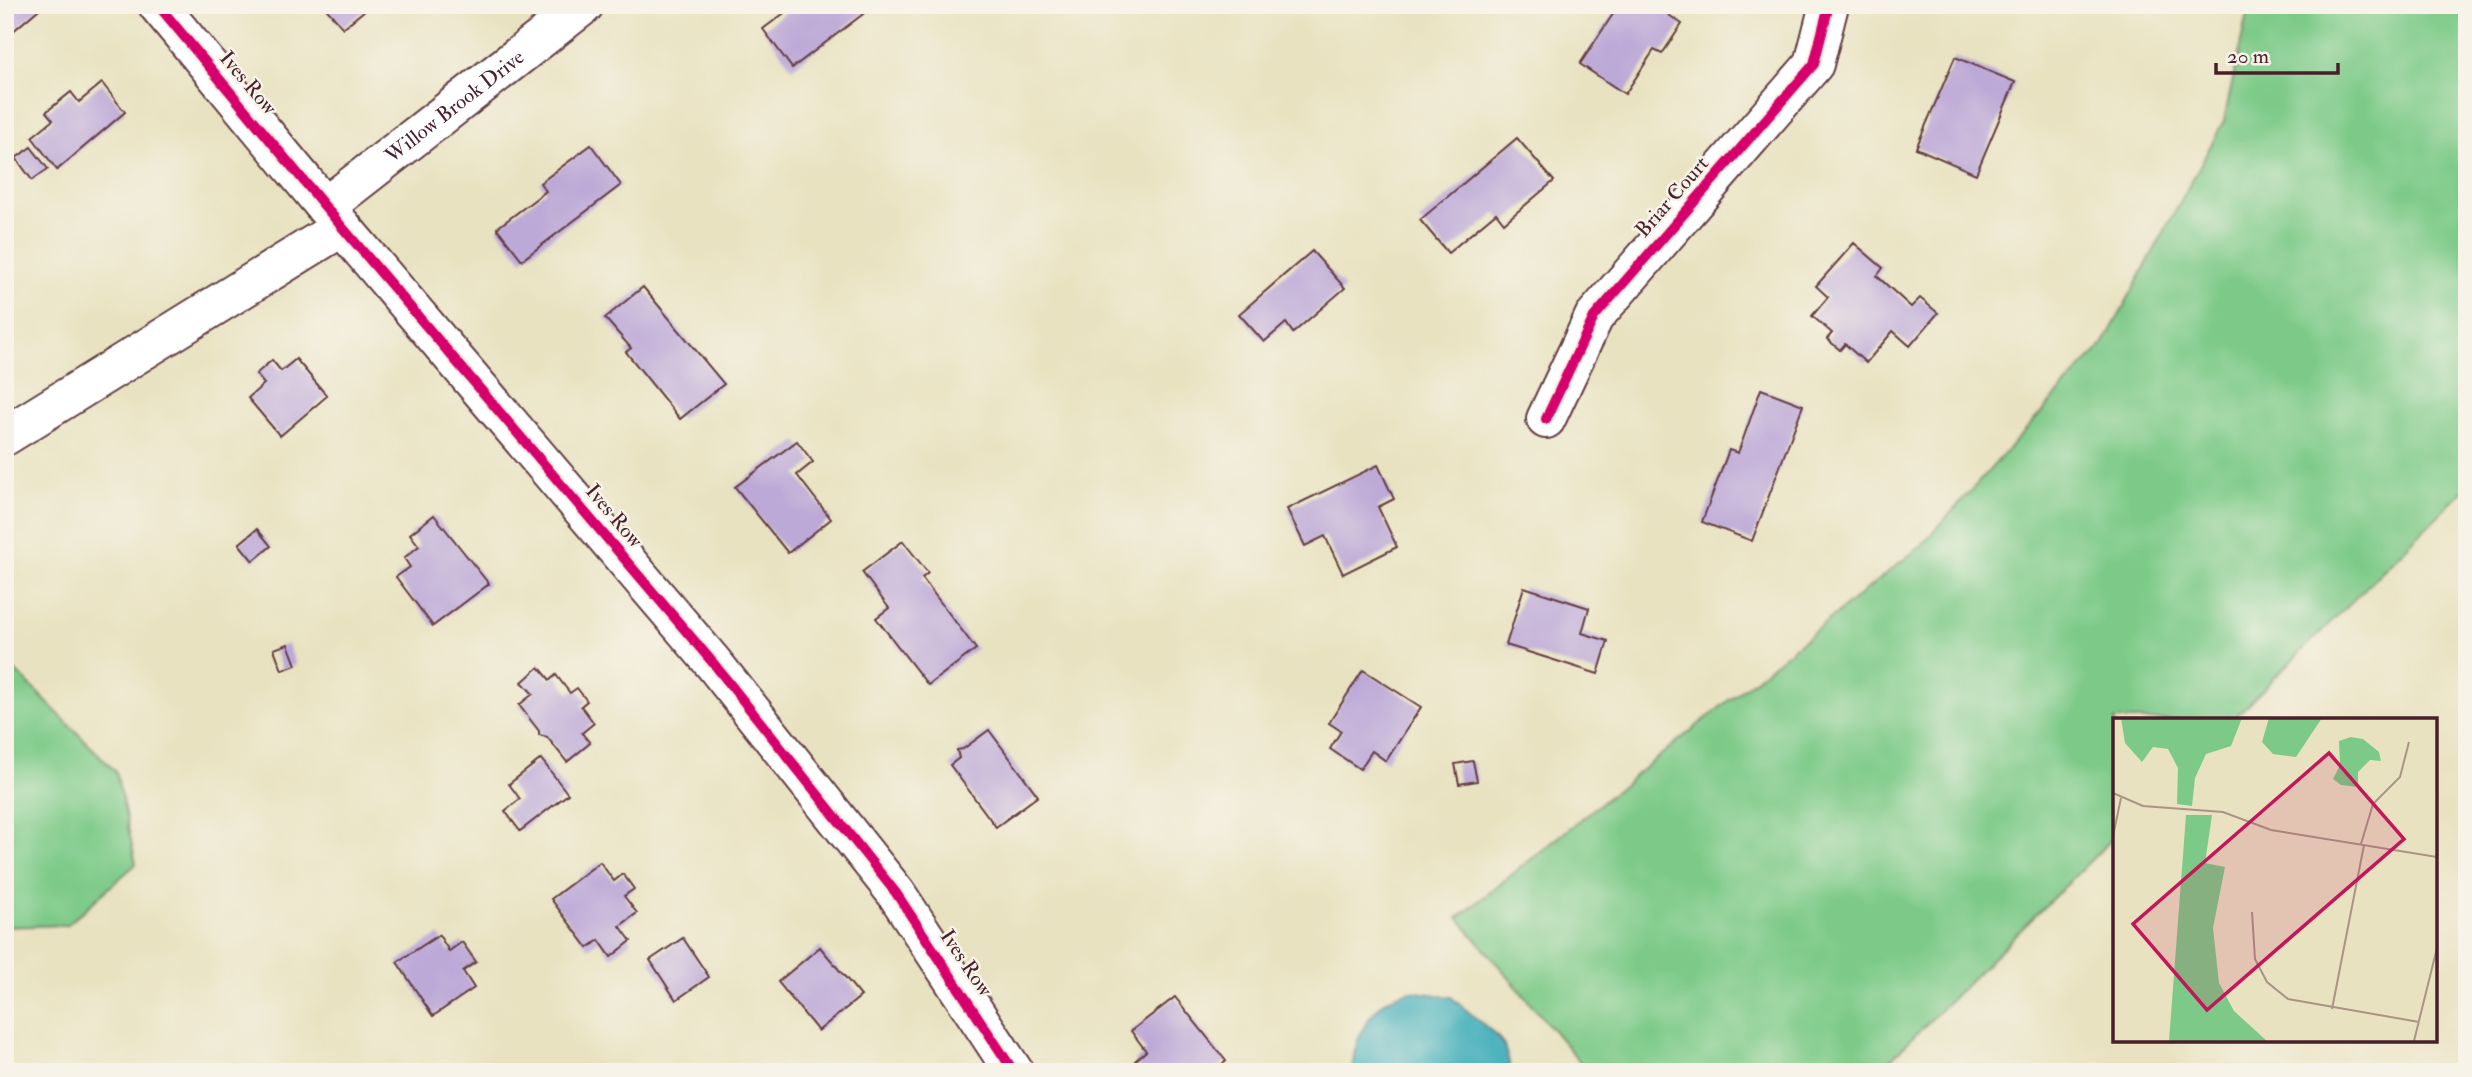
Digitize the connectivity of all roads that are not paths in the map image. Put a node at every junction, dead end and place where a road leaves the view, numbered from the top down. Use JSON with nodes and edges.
{"nodes":[{"id":1,"x":158,"y":5,"type":"edge"},
{"id":2,"x":584,"y":5,"type":"edge"},
{"id":3,"x":1829,"y":5,"type":"edge"},
{"id":4,"x":334,"y":217,"type":"junction"},
{"id":5,"x":1546,"y":419,"type":"dead end"},
{"id":6,"x":5,"y":436,"type":"edge"},
{"id":7,"x":1014,"y":1072,"type":"edge"}],
"edges":[{"from":1,"to":4,"type":"street","name":"Ives Row"},
{"from":2,"to":4,"type":"street","name":"Willow Brook Drive"},
{"from":3,"to":5,"type":"street","name":"Briar Court"},
{"from":4,"to":6,"type":"street","name":"Willow Brook Drive"},
{"from":4,"to":7,"type":"street","name":"Ives Row"}]}
